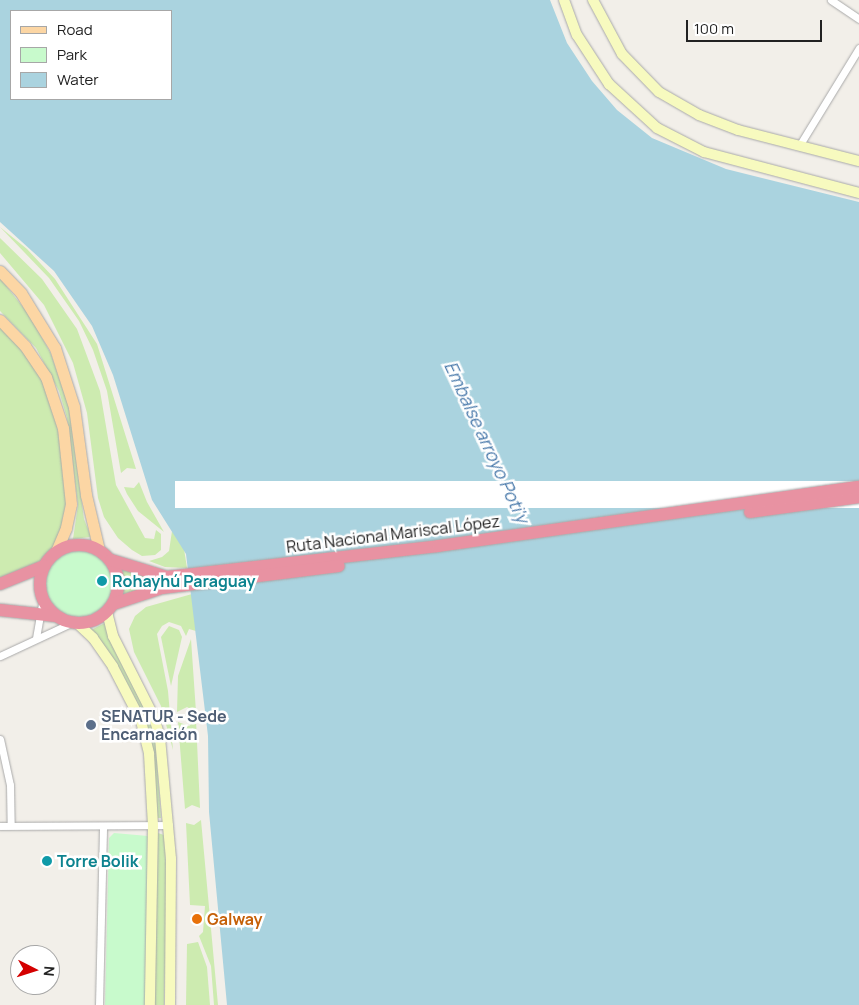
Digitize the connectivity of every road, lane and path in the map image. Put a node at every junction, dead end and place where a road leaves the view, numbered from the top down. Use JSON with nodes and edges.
{"nodes":[{"id":1,"x":564,"y":0,"type":"edge"},
{"id":2,"x":593,"y":0,"type":"edge"},
{"id":3,"x":831,"y":0,"type":"edge"},
{"id":4,"x":859,"y":19,"type":"edge"},
{"id":5,"x":859,"y":48,"type":"edge"},
{"id":6,"x":799,"y":146,"type":"junction"},
{"id":7,"x":859,"y":161,"type":"edge"},
{"id":8,"x":859,"y":193,"type":"edge"},
{"id":9,"x":0,"y":271,"type":"edge"},
{"id":10,"x":0,"y":320,"type":"edge"},
{"id":11,"x":859,"y":487,"type":"edge"},
{"id":12,"x":859,"y":498,"type":"edge"},
{"id":13,"x":99,"y":550,"type":"junction"},
{"id":14,"x":56,"y":552,"type":"junction"},
{"id":15,"x":111,"y":560,"type":"junction"},
{"id":16,"x":44,"y":566,"type":"junction"},
{"id":17,"x":182,"y":580,"type":"junction"},
{"id":18,"x":0,"y":584,"type":"edge"},
{"id":19,"x":43,"y":600,"type":"junction"},
{"id":20,"x":110,"y":608,"type":"junction"},
{"id":21,"x":0,"y":610,"type":"edge"},
{"id":22,"x":42,"y":614,"type":"junction"},
{"id":23,"x":56,"y":616,"type":"junction"},
{"id":24,"x":74,"y":623,"type":"junction"},
{"id":25,"x":35,"y":638,"type":"junction"},
{"id":26,"x":0,"y":656,"type":"edge"},
{"id":27,"x":0,"y":739,"type":"edge"},
{"id":28,"x":11,"y":824,"type":"junction"},
{"id":29,"x":153,"y":825,"type":"junction"},
{"id":30,"x":169,"y":825,"type":"junction"},
{"id":31,"x":0,"y":826,"type":"edge"},
{"id":32,"x":103,"y":826,"type":"junction"},
{"id":33,"x":99,"y":1005,"type":"edge"},
{"id":34,"x":150,"y":1005,"type":"edge"},
{"id":35,"x":170,"y":1005,"type":"edge"}],
"edges":[{"from":1,"to":8,"type":"main road"},
{"from":2,"to":6,"type":"main road"},
{"from":3,"to":4,"type":"street"},
{"from":5,"to":6,"type":"street"},
{"from":6,"to":7,"type":"main road"},
{"from":9,"to":13,"type":"main road"},
{"from":10,"to":14,"type":"main road"},
{"from":11,"to":17,"type":"highway","name":"Ruta Nacional Mariscal López"},
{"from":12,"to":17,"type":"highway","name":"Ruta Nacional Mariscal López"},
{"from":13,"to":14,"type":"highway","name":"Ruta Nacional Mariscal López"},
{"from":13,"to":15,"type":"highway","name":"Ruta Nacional Mariscal López"},
{"from":14,"to":16,"type":"highway"},
{"from":15,"to":17,"type":"highway","name":"Ruta Nacional Mariscal López"},
{"from":15,"to":20,"type":"highway"},
{"from":16,"to":18,"type":"highway"},
{"from":16,"to":19,"type":"highway"},
{"from":17,"to":20,"type":"highway","name":"Ruta Nacional Mariscal López"},
{"from":19,"to":22,"type":"street"},
{"from":19,"to":23,"type":"highway"},
{"from":20,"to":24,"type":"highway","name":"Ruta Nacional Mariscal López"},
{"from":20,"to":30,"type":"main road"},
{"from":21,"to":22,"type":"highway"},
{"from":22,"to":23,"type":"highway"},
{"from":22,"to":25,"type":"street"},
{"from":23,"to":24,"type":"highway"},
{"from":24,"to":25,"type":"street"},
{"from":24,"to":29,"type":"main road"},
{"from":25,"to":26,"type":"street"},
{"from":27,"to":28,"type":"street"},
{"from":28,"to":31,"type":"street"},
{"from":28,"to":32,"type":"street"},
{"from":29,"to":30,"type":"street"},
{"from":29,"to":32,"type":"street"},
{"from":29,"to":34,"type":"main road"},
{"from":30,"to":35,"type":"main road"},
{"from":32,"to":33,"type":"street"}]}
